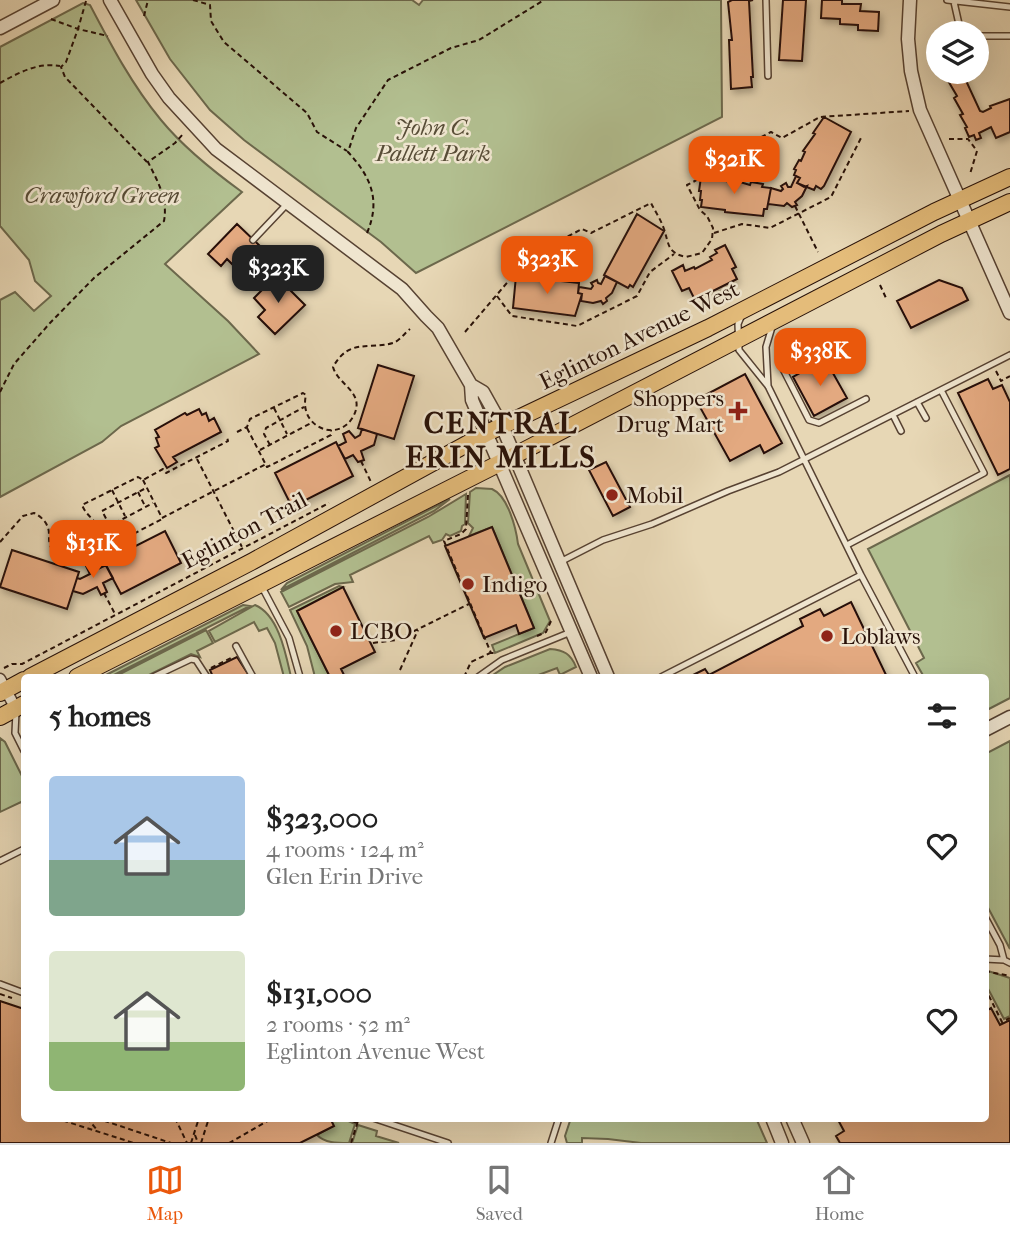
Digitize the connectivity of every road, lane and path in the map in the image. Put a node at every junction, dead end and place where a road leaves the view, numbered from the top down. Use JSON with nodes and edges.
{"nodes":[{"id":1,"x":53,"y":0,"type":"edge"},
{"id":2,"x":110,"y":0,"type":"edge"},
{"id":3,"x":148,"y":0,"type":"edge"},
{"id":4,"x":193,"y":0,"type":"edge"},
{"id":5,"x":212,"y":0,"type":"edge"},
{"id":6,"x":544,"y":0,"type":"edge"},
{"id":7,"x":766,"y":0,"type":"edge"},
{"id":8,"x":910,"y":0,"type":"edge"},
{"id":9,"x":947,"y":0,"type":"edge"},
{"id":10,"x":86,"y":1,"type":"edge"},
{"id":11,"x":954,"y":2,"type":"junction"},
{"id":12,"x":210,"y":5,"type":"junction"},
{"id":13,"x":1010,"y":7,"type":"edge"},
{"id":14,"x":144,"y":16,"type":"dead end"},
{"id":15,"x":51,"y":19,"type":"dead end"},
{"id":16,"x":958,"y":21,"type":"edge"},
{"id":17,"x":0,"y":28,"type":"edge"},
{"id":18,"x":78,"y":29,"type":"junction"},
{"id":19,"x":108,"y":36,"type":"dead end"},
{"id":20,"x":989,"y":36,"type":"edge"},
{"id":21,"x":1010,"y":36,"type":"edge"},
{"id":22,"x":61,"y":67,"type":"junction"},
{"id":23,"x":768,"y":76,"type":"dead end"},
{"id":24,"x":0,"y":83,"type":"edge"},
{"id":25,"x":920,"y":110,"type":"junction"},
{"id":26,"x":192,"y":123,"type":"junction"},
{"id":27,"x":862,"y":136,"type":"dead end"},
{"id":28,"x":949,"y":139,"type":"dead end"},
{"id":29,"x":348,"y":152,"type":"junction"},
{"id":30,"x":148,"y":162,"type":"junction"},
{"id":31,"x":970,"y":174,"type":"dead end"},
{"id":32,"x":1010,"y":177,"type":"edge"},
{"id":33,"x":961,"y":200,"type":"junction"},
{"id":34,"x":1010,"y":202,"type":"edge"},
{"id":35,"x":288,"y":203,"type":"junction"},
{"id":36,"x":795,"y":206,"type":"dead end"},
{"id":37,"x":798,"y":213,"type":"junction"},
{"id":38,"x":971,"y":220,"type":"junction"},
{"id":39,"x":367,"y":233,"type":"dead end"},
{"id":40,"x":713,"y":234,"type":"junction"},
{"id":41,"x":253,"y":240,"type":"dead end"},
{"id":42,"x":674,"y":253,"type":"junction"},
{"id":43,"x":818,"y":253,"type":"dead end"},
{"id":44,"x":880,"y":285,"type":"dead end"},
{"id":45,"x":496,"y":296,"type":"junction"},
{"id":46,"x":886,"y":298,"type":"dead end"},
{"id":47,"x":743,"y":310,"type":"junction"},
{"id":48,"x":1010,"y":313,"type":"edge"},
{"id":49,"x":774,"y":320,"type":"junction"},
{"id":50,"x":410,"y":329,"type":"dead end"},
{"id":51,"x":465,"y":332,"type":"dead end"},
{"id":52,"x":737,"y":339,"type":"junction"},
{"id":53,"x":790,"y":355,"type":"dead end"},
{"id":54,"x":1010,"y":355,"type":"edge"},
{"id":55,"x":993,"y":364,"type":"junction"},
{"id":56,"x":1010,"y":376,"type":"edge"},
{"id":57,"x":768,"y":386,"type":"junction"},
{"id":58,"x":941,"y":390,"type":"junction"},
{"id":59,"x":0,"y":392,"type":"edge"},
{"id":60,"x":866,"y":399,"type":"dead end"},
{"id":61,"x":918,"y":402,"type":"junction"},
{"id":62,"x":305,"y":407,"type":"junction"},
{"id":63,"x":273,"y":408,"type":"junction"},
{"id":64,"x":893,"y":415,"type":"junction"},
{"id":65,"x":926,"y":418,"type":"dead end"},
{"id":66,"x":280,"y":420,"type":"junction"},
{"id":67,"x":312,"y":423,"type":"junction"},
{"id":68,"x":247,"y":427,"type":"junction"},
{"id":69,"x":343,"y":427,"type":"junction"},
{"id":70,"x":331,"y":430,"type":"junction"},
{"id":71,"x":495,"y":430,"type":"junction"},
{"id":72,"x":901,"y":431,"type":"dead end"},
{"id":73,"x":237,"y":432,"type":"dead end"},
{"id":74,"x":346,"y":432,"type":"dead end"},
{"id":75,"x":288,"y":435,"type":"junction"},
{"id":76,"x":227,"y":437,"type":"dead end"},
{"id":77,"x":270,"y":445,"type":"junction"},
{"id":78,"x":259,"y":451,"type":"junction"},
{"id":79,"x":197,"y":457,"type":"junction"},
{"id":80,"x":507,"y":460,"type":"junction"},
{"id":81,"x":805,"y":460,"type":"junction"},
{"id":82,"x":361,"y":461,"type":"dead end"},
{"id":83,"x":266,"y":464,"type":"junction"},
{"id":84,"x":143,"y":480,"type":"junction"},
{"id":85,"x":372,"y":485,"type":"dead end"},
{"id":86,"x":147,"y":488,"type":"junction"},
{"id":87,"x":112,"y":490,"type":"junction"},
{"id":88,"x":468,"y":491,"type":"dead end"},
{"id":89,"x":138,"y":492,"type":"junction"},
{"id":90,"x":214,"y":492,"type":"junction"},
{"id":91,"x":336,"y":500,"type":"dead end"},
{"id":92,"x":118,"y":502,"type":"junction"},
{"id":93,"x":154,"y":502,"type":"junction"},
{"id":94,"x":145,"y":507,"type":"junction"},
{"id":95,"x":126,"y":517,"type":"junction"},
{"id":96,"x":162,"y":518,"type":"junction"},
{"id":97,"x":110,"y":526,"type":"junction"},
{"id":98,"x":100,"y":531,"type":"junction"},
{"id":99,"x":0,"y":542,"type":"edge"},
{"id":100,"x":847,"y":545,"type":"junction"},
{"id":101,"x":243,"y":548,"type":"junction"},
{"id":102,"x":96,"y":552,"type":"junction"},
{"id":103,"x":86,"y":559,"type":"junction"},
{"id":104,"x":560,"y":562,"type":"junction"},
{"id":105,"x":89,"y":564,"type":"dead end"},
{"id":106,"x":861,"y":575,"type":"junction"},
{"id":107,"x":260,"y":584,"type":"junction"},
{"id":108,"x":104,"y":593,"type":"dead end"},
{"id":109,"x":470,"y":603,"type":"junction"},
{"id":110,"x":116,"y":615,"type":"junction"},
{"id":111,"x":551,"y":621,"type":"dead end"},
{"id":112,"x":419,"y":629,"type":"junction"},
{"id":113,"x":571,"y":632,"type":"junction"},
{"id":114,"x":529,"y":639,"type":"dead end"},
{"id":115,"x":373,"y":643,"type":"dead end"},
{"id":116,"x":236,"y":646,"type":"dead end"},
{"id":117,"x":507,"y":649,"type":"dead end"},
{"id":118,"x":491,"y":653,"type":"junction"},
{"id":119,"x":237,"y":656,"type":"dead end"},
{"id":120,"x":0,"y":670,"type":"edge"},
{"id":121,"x":209,"y":670,"type":"dead end"},
{"id":122,"x":400,"y":670,"type":"dead end"},
{"id":123,"x":36,"y":674,"type":"edge"},
{"id":124,"x":83,"y":674,"type":"edge"},
{"id":125,"x":159,"y":674,"type":"edge"},
{"id":126,"x":205,"y":674,"type":"edge"},
{"id":127,"x":251,"y":674,"type":"edge"},
{"id":128,"x":299,"y":674,"type":"edge"},
{"id":129,"x":465,"y":674,"type":"edge"},
{"id":130,"x":482,"y":674,"type":"edge"},
{"id":131,"x":590,"y":674,"type":"edge"},
{"id":132,"x":607,"y":674,"type":"edge"},
{"id":133,"x":667,"y":674,"type":"edge"},
{"id":134,"x":913,"y":674,"type":"edge"},
{"id":135,"x":21,"y":681,"type":"edge"},
{"id":136,"x":2,"y":687,"type":"edge"},
{"id":137,"x":21,"y":709,"type":"edge"},
{"id":138,"x":21,"y":710,"type":"edge"},
{"id":139,"x":21,"y":713,"type":"edge"},
{"id":140,"x":0,"y":717,"type":"edge"},
{"id":141,"x":1010,"y":717,"type":"edge"},
{"id":142,"x":989,"y":728,"type":"edge"},
{"id":143,"x":21,"y":745,"type":"edge"},
{"id":144,"x":21,"y":851,"type":"edge"},
{"id":145,"x":0,"y":862,"type":"edge"},
{"id":146,"x":989,"y":924,"type":"edge"},
{"id":147,"x":989,"y":960,"type":"edge"},
{"id":148,"x":1007,"y":962,"type":"edge"},
{"id":149,"x":989,"y":972,"type":"edge"},
{"id":150,"x":1010,"y":976,"type":"edge"},
{"id":151,"x":0,"y":984,"type":"edge"},
{"id":152,"x":21,"y":992,"type":"edge"},
{"id":153,"x":0,"y":994,"type":"edge"},
{"id":154,"x":989,"y":996,"type":"edge"},
{"id":155,"x":14,"y":999,"type":"dead end"},
{"id":156,"x":1010,"y":1018,"type":"edge"},
{"id":157,"x":68,"y":1122,"type":"edge"},
{"id":158,"x":90,"y":1122,"type":"edge"},
{"id":159,"x":108,"y":1122,"type":"edge"},
{"id":160,"x":177,"y":1122,"type":"edge"},
{"id":161,"x":198,"y":1122,"type":"edge"},
{"id":162,"x":208,"y":1122,"type":"edge"},
{"id":163,"x":266,"y":1122,"type":"edge"},
{"id":164,"x":385,"y":1122,"type":"edge"},
{"id":165,"x":558,"y":1122,"type":"edge"},
{"id":166,"x":774,"y":1122,"type":"edge"},
{"id":167,"x":794,"y":1122,"type":"edge"},
{"id":168,"x":357,"y":1123,"type":"edge"},
{"id":169,"x":99,"y":1132,"type":"junction"},
{"id":170,"x":194,"y":1134,"type":"junction"},
{"id":171,"x":134,"y":1143,"type":"edge"},
{"id":172,"x":171,"y":1143,"type":"edge"},
{"id":173,"x":187,"y":1143,"type":"edge"},
{"id":174,"x":191,"y":1143,"type":"edge"},
{"id":175,"x":200,"y":1143,"type":"edge"},
{"id":176,"x":229,"y":1143,"type":"edge"},
{"id":177,"x":351,"y":1143,"type":"edge"},
{"id":178,"x":448,"y":1143,"type":"edge"},
{"id":179,"x":551,"y":1143,"type":"edge"},
{"id":180,"x":782,"y":1143,"type":"edge"},
{"id":181,"x":803,"y":1143,"type":"edge"}],
"edges":[{"from":1,"to":17,"type":"street"},
{"from":2,"to":26,"type":"street"},
{"from":3,"to":14,"type":"path"},
{"from":4,"to":12,"type":"path"},
{"from":5,"to":12,"type":"path"},
{"from":6,"to":29,"type":"path"},
{"from":7,"to":23,"type":"lane"},
{"from":8,"to":25,"type":"street"},
{"from":9,"to":11,"type":"lane"},
{"from":10,"to":18,"type":"path"},
{"from":11,"to":13,"type":"lane"},
{"from":11,"to":16,"type":"lane"},
{"from":12,"to":29,"type":"path"},
{"from":15,"to":18,"type":"path"},
{"from":18,"to":19,"type":"path"},
{"from":18,"to":22,"type":"path"},
{"from":20,"to":21,"type":"lane"},
{"from":22,"to":24,"type":"path"},
{"from":22,"to":30,"type":"path"},
{"from":25,"to":33,"type":"street"},
{"from":25,"to":40,"type":"path"},
{"from":26,"to":30,"type":"path"},
{"from":26,"to":35,"type":"street"},
{"from":27,"to":37,"type":"path"},
{"from":28,"to":31,"type":"path"},
{"from":29,"to":39,"type":"path"},
{"from":30,"to":59,"type":"path"},
{"from":32,"to":33,"type":"main road","name":"Eglinton Avenue West"},
{"from":33,"to":38,"type":"street"},
{"from":33,"to":47,"type":"main road","name":"Eglinton Avenue West"},
{"from":34,"to":38,"type":"main road","name":"Eglinton Avenue West"},
{"from":35,"to":41,"type":"lane"},
{"from":35,"to":71,"type":"street"},
{"from":36,"to":37,"type":"path"},
{"from":37,"to":40,"type":"path"},
{"from":37,"to":43,"type":"path"},
{"from":38,"to":48,"type":"street"},
{"from":38,"to":49,"type":"main road","name":"Eglinton Avenue West"},
{"from":40,"to":42,"type":"path"},
{"from":42,"to":45,"type":"path"},
{"from":42,"to":45,"type":"path"},
{"from":44,"to":46,"type":"path"},
{"from":45,"to":51,"type":"path"},
{"from":47,"to":52,"type":"lane"},
{"from":47,"to":71,"type":"main road","name":"Eglinton Avenue West"},
{"from":49,"to":52,"type":"main road","name":"Eglinton Avenue West"},
{"from":49,"to":57,"type":"lane"},
{"from":50,"to":69,"type":"path"},
{"from":52,"to":57,"type":"lane"},
{"from":52,"to":80,"type":"main road","name":"Eglinton Avenue West"},
{"from":53,"to":60,"type":"lane"},
{"from":54,"to":55,"type":"lane"},
{"from":55,"to":56,"type":"path"},
{"from":55,"to":58,"type":"lane"},
{"from":57,"to":81,"type":"lane"},
{"from":58,"to":61,"type":"lane"},
{"from":58,"to":100,"type":"lane"},
{"from":61,"to":64,"type":"lane"},
{"from":61,"to":65,"type":"lane"},
{"from":62,"to":63,"type":"path"},
{"from":62,"to":66,"type":"path"},
{"from":62,"to":67,"type":"path"},
{"from":63,"to":66,"type":"path"},
{"from":63,"to":68,"type":"path"},
{"from":64,"to":72,"type":"lane"},
{"from":64,"to":81,"type":"lane"},
{"from":66,"to":75,"type":"path"},
{"from":66,"to":77,"type":"path"},
{"from":67,"to":70,"type":"path"},
{"from":67,"to":75,"type":"path"},
{"from":68,"to":73,"type":"path"},
{"from":68,"to":78,"type":"path"},
{"from":69,"to":70,"type":"path"},
{"from":69,"to":74,"type":"path"},
{"from":70,"to":83,"type":"path"},
{"from":71,"to":80,"type":"street"},
{"from":71,"to":123,"type":"main road","name":"Eglinton Avenue West"},
{"from":75,"to":77,"type":"path"},
{"from":76,"to":79,"type":"path"},
{"from":77,"to":78,"type":"path"},
{"from":78,"to":83,"type":"path"},
{"from":79,"to":84,"type":"path"},
{"from":79,"to":90,"type":"path"},
{"from":80,"to":104,"type":"street"},
{"from":80,"to":107,"type":"main road","name":"Eglinton Avenue West"},
{"from":80,"to":113,"type":"street"},
{"from":81,"to":100,"type":"lane"},
{"from":81,"to":104,"type":"lane"},
{"from":82,"to":85,"type":"path"},
{"from":83,"to":90,"type":"path"},
{"from":84,"to":86,"type":"path"},
{"from":84,"to":87,"type":"path"},
{"from":86,"to":89,"type":"path"},
{"from":86,"to":93,"type":"path"},
{"from":87,"to":92,"type":"path"},
{"from":87,"to":98,"type":"path"},
{"from":88,"to":109,"type":"path"},
{"from":89,"to":92,"type":"path"},
{"from":89,"to":94,"type":"path"},
{"from":90,"to":96,"type":"path"},
{"from":90,"to":101,"type":"path"},
{"from":91,"to":101,"type":"path","name":"Eglinton Trail"},
{"from":92,"to":95,"type":"path"},
{"from":92,"to":97,"type":"path"},
{"from":93,"to":94,"type":"path"},
{"from":93,"to":96,"type":"path"},
{"from":94,"to":95,"type":"path"},
{"from":95,"to":97,"type":"path"},
{"from":96,"to":102,"type":"path"},
{"from":97,"to":98,"type":"path"},
{"from":98,"to":102,"type":"path"},
{"from":99,"to":103,"type":"path"},
{"from":100,"to":106,"type":"lane"},
{"from":101,"to":110,"type":"path","name":"Eglinton Trail"},
{"from":102,"to":103,"type":"path"},
{"from":103,"to":105,"type":"path"},
{"from":104,"to":132,"type":"street"},
{"from":106,"to":133,"type":"lane"},
{"from":106,"to":134,"type":"lane"},
{"from":107,"to":124,"type":"main road","name":"Eglinton Avenue West"},
{"from":107,"to":128,"type":"lane"},
{"from":108,"to":110,"type":"path"},
{"from":109,"to":112,"type":"path"},
{"from":109,"to":118,"type":"path"},
{"from":110,"to":120,"type":"path","name":"Eglinton Trail"},
{"from":111,"to":114,"type":"path"},
{"from":112,"to":115,"type":"path"},
{"from":112,"to":122,"type":"path"},
{"from":113,"to":130,"type":"lane"},
{"from":113,"to":131,"type":"street"},
{"from":116,"to":127,"type":"lane"},
{"from":117,"to":118,"type":"path"},
{"from":118,"to":129,"type":"path"},
{"from":119,"to":121,"type":"path"},
{"from":125,"to":126,"type":"lane"},
{"from":135,"to":136,"type":"main road"},
{"from":136,"to":137,"type":"street"},
{"from":138,"to":140,"type":"main road"},
{"from":139,"to":143,"type":"lane"},
{"from":141,"to":142,"type":"street"},
{"from":144,"to":145,"type":"lane"},
{"from":146,"to":148,"type":"lane"},
{"from":147,"to":148,"type":"lane"},
{"from":149,"to":150,"type":"path"},
{"from":151,"to":152,"type":"lane"},
{"from":153,"to":155,"type":"path"},
{"from":154,"to":156,"type":"path"},
{"from":157,"to":169,"type":"path"},
{"from":158,"to":169,"type":"path"},
{"from":159,"to":172,"type":"path"},
{"from":160,"to":173,"type":"path"},
{"from":161,"to":170,"type":"path"},
{"from":162,"to":175,"type":"path"},
{"from":163,"to":176,"type":"path"},
{"from":164,"to":178,"type":"lane"},
{"from":165,"to":179,"type":"lane"},
{"from":166,"to":180,"type":"street"},
{"from":167,"to":181,"type":"street"},
{"from":168,"to":177,"type":"path"},
{"from":169,"to":171,"type":"path"},
{"from":170,"to":174,"type":"path"},
{"from":170,"to":175,"type":"path"}]}
